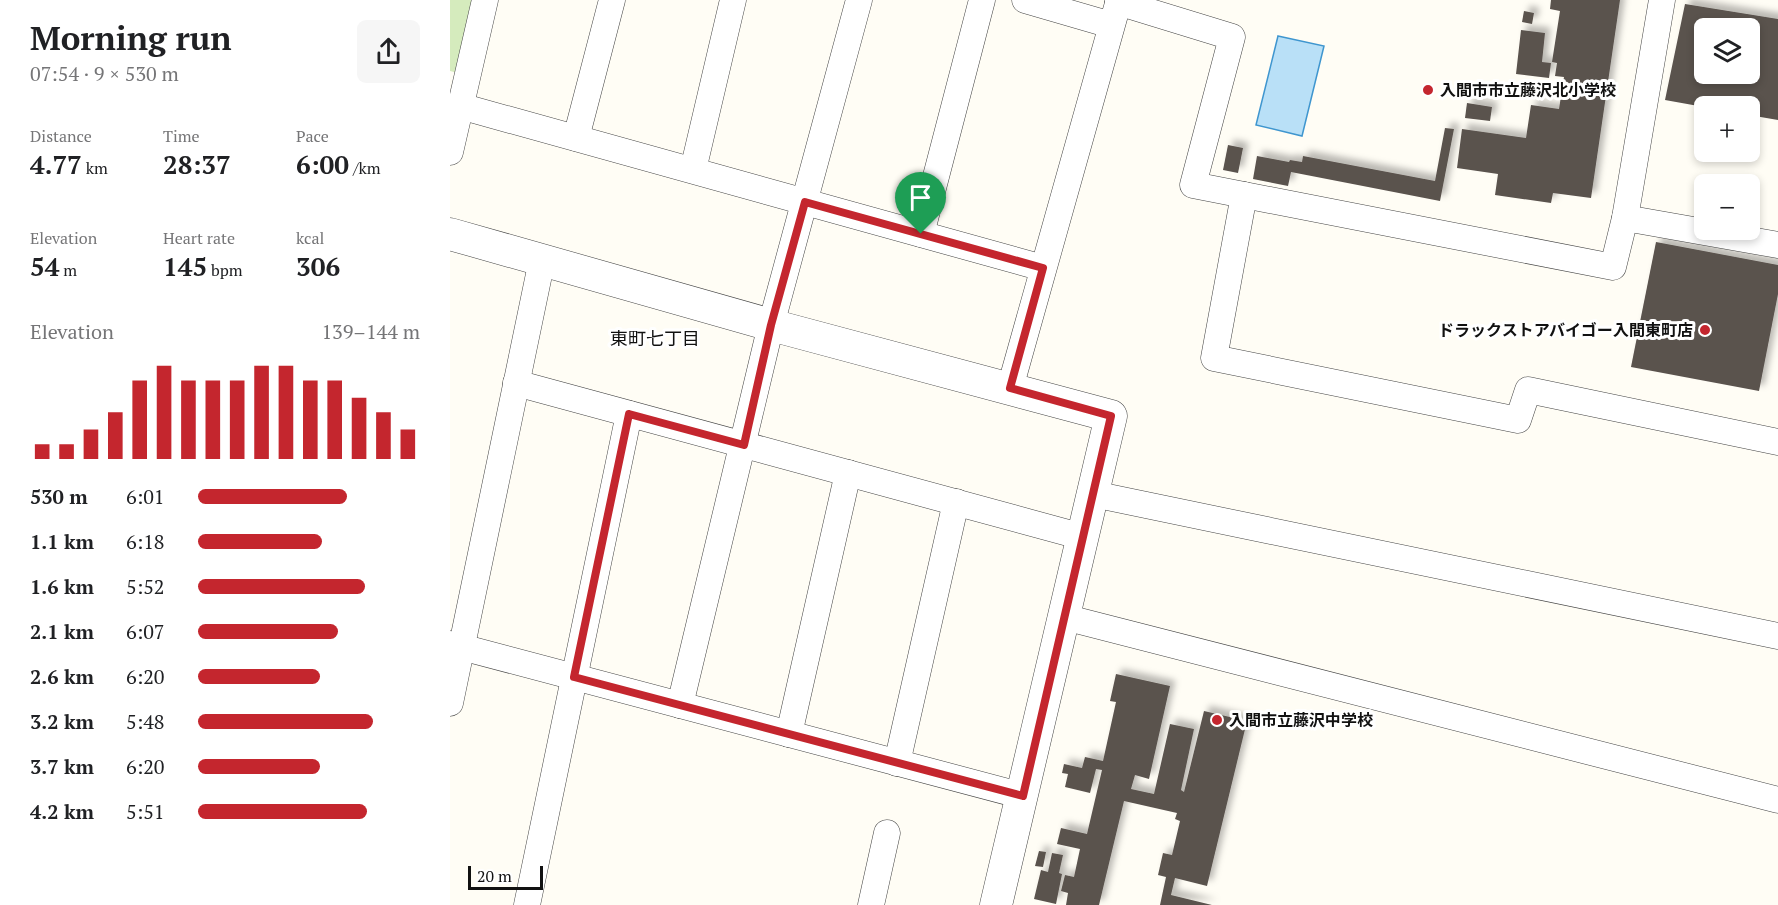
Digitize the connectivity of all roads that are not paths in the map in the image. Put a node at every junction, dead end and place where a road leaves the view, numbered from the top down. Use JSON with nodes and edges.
{"nodes":[{"id":1,"x":485,"y":0,"type":"edge"},
{"id":2,"x":612,"y":0,"type":"edge"},
{"id":3,"x":733,"y":0,"type":"edge"},
{"id":4,"x":859,"y":0,"type":"edge"},
{"id":5,"x":982,"y":0,"type":"edge"},
{"id":6,"x":1024,"y":0,"type":"edge"},
{"id":7,"x":1662,"y":0,"type":"edge"},
{"id":8,"x":1116,"y":9,"type":"edge"},
{"id":9,"x":460,"y":106,"type":"junction"},
{"id":10,"x":576,"y":138,"type":"junction"},
{"id":11,"x":450,"y":152,"type":"edge"},
{"id":12,"x":693,"y":170,"type":"junction"},
{"id":13,"x":1244,"y":195,"type":"junction"},
{"id":14,"x":805,"y":202,"type":"junction"},
{"id":15,"x":1625,"y":219,"type":"junction"},
{"id":16,"x":450,"y":234,"type":"edge"},
{"id":17,"x":921,"y":234,"type":"junction"},
{"id":18,"x":1778,"y":245,"type":"edge"},
{"id":19,"x":542,"y":260,"type":"junction"},
{"id":20,"x":1043,"y":268,"type":"junction"},
{"id":21,"x":771,"y":325,"type":"junction"},
{"id":22,"x":516,"y":383,"type":"junction"},
{"id":23,"x":1010,"y":388,"type":"junction"},
{"id":24,"x":629,"y":414,"type":"junction"},
{"id":25,"x":1778,"y":442,"type":"edge"},
{"id":26,"x":744,"y":445,"type":"junction"},
{"id":27,"x":848,"y":473,"type":"junction"},
{"id":28,"x":1093,"y":494,"type":"junction"},
{"id":29,"x":956,"y":502,"type":"junction"},
{"id":30,"x":1083,"y":537,"type":"junction"},
{"id":31,"x":1064,"y":617,"type":"junction"},
{"id":32,"x":1778,"y":636,"type":"edge"},
{"id":33,"x":455,"y":646,"type":"edge"},
{"id":34,"x":574,"y":677,"type":"junction"},
{"id":35,"x":450,"y":703,"type":"edge"},
{"id":36,"x":680,"y":705,"type":"junction"},
{"id":37,"x":789,"y":734,"type":"junction"},
{"id":38,"x":897,"y":763,"type":"junction"},
{"id":39,"x":1023,"y":796,"type":"junction"},
{"id":40,"x":1778,"y":800,"type":"edge"},
{"id":41,"x":887,"y":833,"type":"dead end"},
{"id":42,"x":527,"y":905,"type":"edge"},
{"id":43,"x":871,"y":905,"type":"edge"},
{"id":44,"x":996,"y":905,"type":"edge"}],
"edges":[{"from":1,"to":9,"type":"street"},
{"from":2,"to":10,"type":"street"},
{"from":3,"to":12,"type":"street"},
{"from":4,"to":14,"type":"street"},
{"from":5,"to":17,"type":"street"},
{"from":6,"to":8,"type":"street"},
{"from":7,"to":15,"type":"street"},
{"from":8,"to":13,"type":"street"},
{"from":8,"to":20,"type":"street"},
{"from":9,"to":10,"type":"street"},
{"from":9,"to":11,"type":"street"},
{"from":10,"to":12,"type":"street"},
{"from":12,"to":14,"type":"street"},
{"from":13,"to":15,"type":"street"},
{"from":13,"to":25,"type":"street"},
{"from":14,"to":17,"type":"street"},
{"from":14,"to":21,"type":"street"},
{"from":15,"to":18,"type":"street"},
{"from":16,"to":19,"type":"street"},
{"from":17,"to":20,"type":"street"},
{"from":19,"to":21,"type":"street"},
{"from":19,"to":22,"type":"street"},
{"from":20,"to":23,"type":"street"},
{"from":21,"to":23,"type":"street"},
{"from":21,"to":26,"type":"street"},
{"from":22,"to":24,"type":"street"},
{"from":22,"to":33,"type":"street"},
{"from":23,"to":28,"type":"street"},
{"from":24,"to":26,"type":"street"},
{"from":24,"to":34,"type":"street"},
{"from":26,"to":27,"type":"street"},
{"from":26,"to":36,"type":"street"},
{"from":27,"to":29,"type":"street"},
{"from":27,"to":37,"type":"street"},
{"from":28,"to":30,"type":"street"},
{"from":28,"to":32,"type":"street"},
{"from":29,"to":30,"type":"street"},
{"from":29,"to":38,"type":"street"},
{"from":30,"to":31,"type":"street"},
{"from":31,"to":39,"type":"street"},
{"from":31,"to":40,"type":"street"},
{"from":33,"to":34,"type":"street"},
{"from":33,"to":35,"type":"street"},
{"from":34,"to":36,"type":"street"},
{"from":34,"to":42,"type":"street"},
{"from":36,"to":37,"type":"street"},
{"from":37,"to":38,"type":"street"},
{"from":38,"to":39,"type":"street"},
{"from":39,"to":44,"type":"street"},
{"from":41,"to":43,"type":"street"}]}
